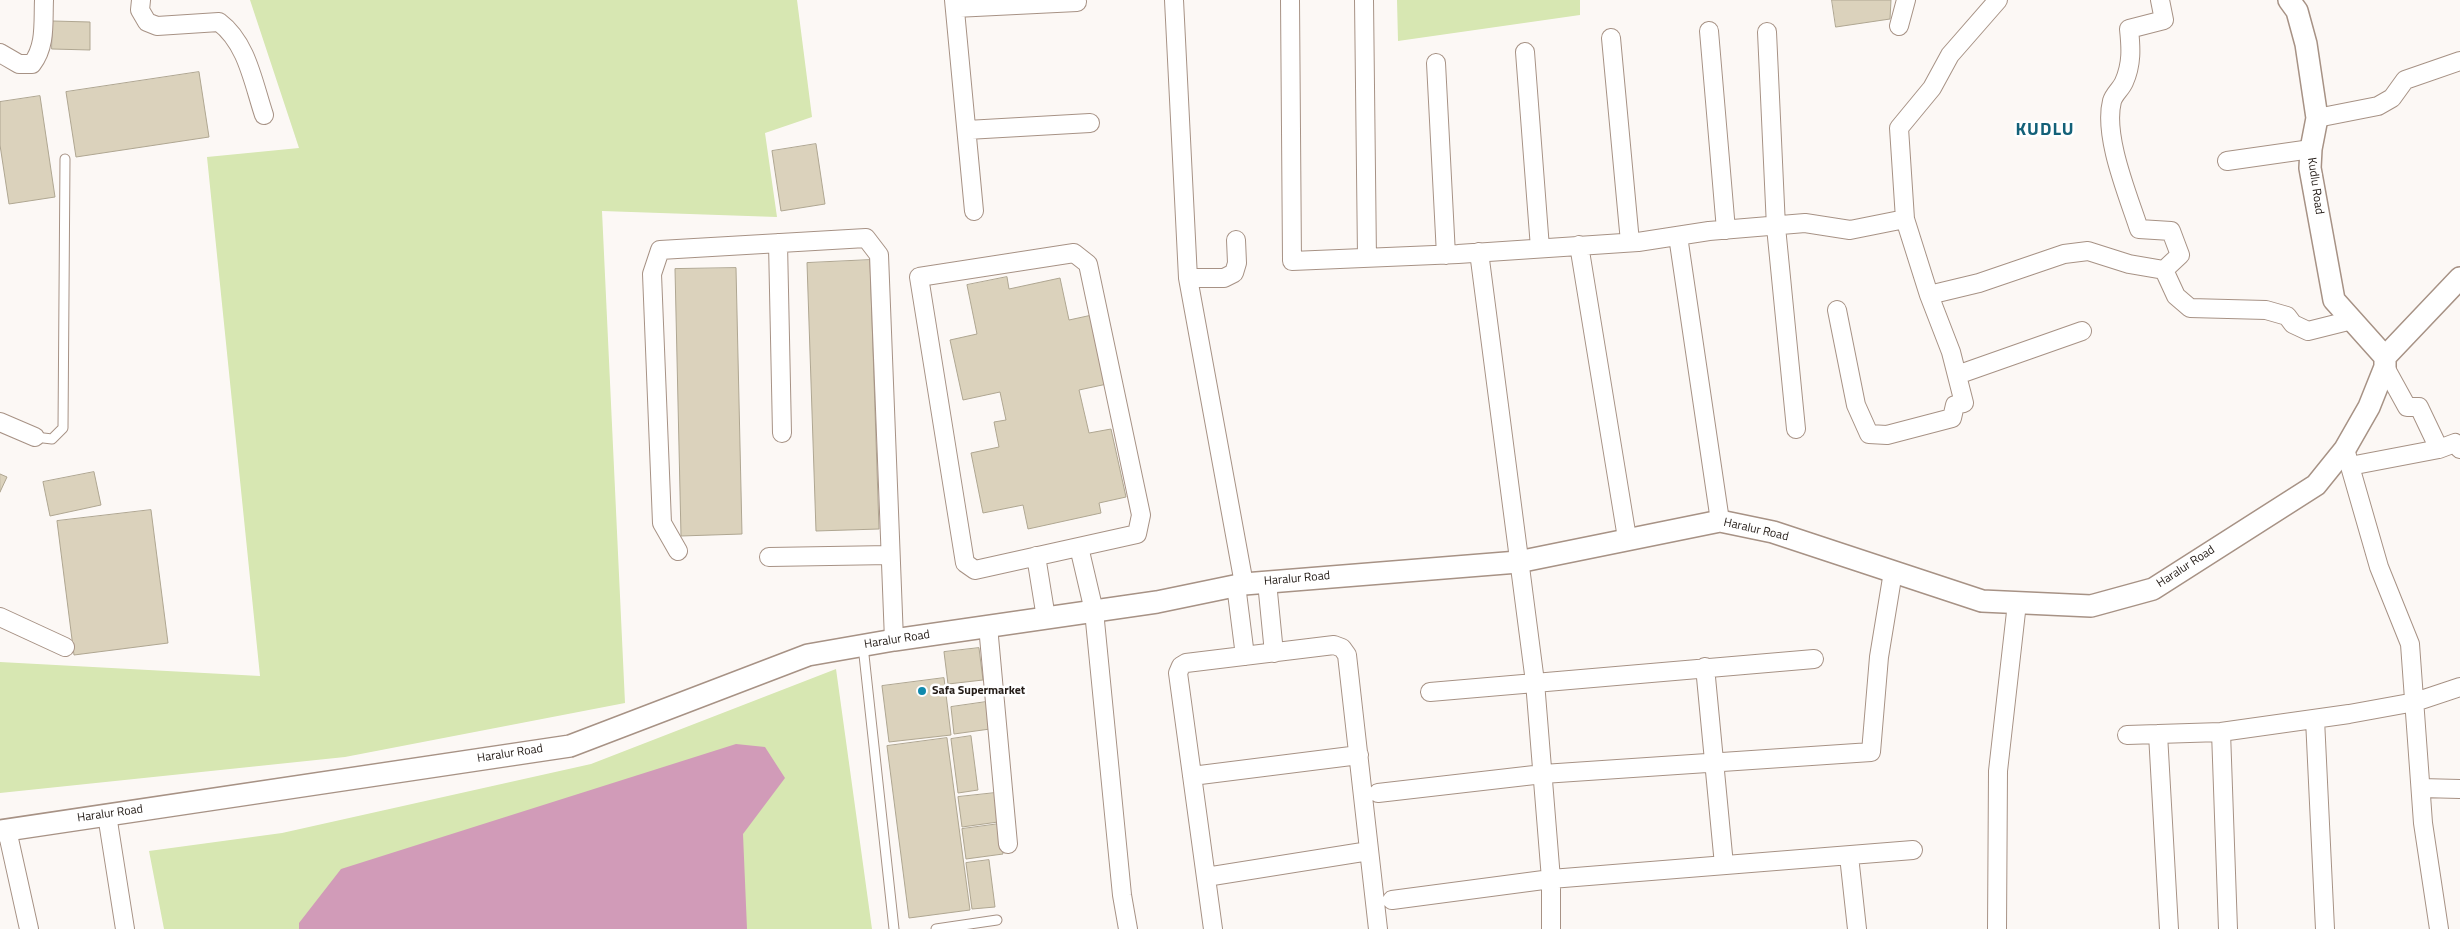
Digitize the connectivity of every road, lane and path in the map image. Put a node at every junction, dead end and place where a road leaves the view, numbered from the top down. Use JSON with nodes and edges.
{"nodes":[{"id":1,"x":44,"y":0,"type":"edge"},
{"id":2,"x":140,"y":0,"type":"edge"},
{"id":3,"x":1174,"y":0,"type":"edge"},
{"id":4,"x":1290,"y":0,"type":"edge"},
{"id":5,"x":1364,"y":0,"type":"edge"},
{"id":6,"x":1906,"y":0,"type":"edge"},
{"id":7,"x":1998,"y":0,"type":"edge"},
{"id":8,"x":2160,"y":0,"type":"edge"},
{"id":9,"x":2289,"y":0,"type":"edge"},
{"id":10,"x":1077,"y":2,"type":"dead end"},
{"id":11,"x":955,"y":4,"type":"edge"},
{"id":12,"x":1899,"y":26,"type":"dead end"},
{"id":13,"x":1709,"y":30,"type":"dead end"},
{"id":14,"x":1767,"y":32,"type":"dead end"},
{"id":15,"x":1611,"y":38,"type":"dead end"},
{"id":16,"x":1525,"y":52,"type":"dead end"},
{"id":17,"x":0,"y":53,"type":"edge"},
{"id":18,"x":2460,"y":61,"type":"edge"},
{"id":19,"x":1436,"y":63,"type":"dead end"},
{"id":20,"x":264,"y":115,"type":"dead end"},
{"id":21,"x":2317,"y":118,"type":"junction"},
{"id":22,"x":1090,"y":123,"type":"dead end"},
{"id":23,"x":967,"y":130,"type":"junction"},
{"id":24,"x":2311,"y":149,"type":"junction"},
{"id":25,"x":65,"y":160,"type":"dead end"},
{"id":26,"x":2227,"y":161,"type":"dead end"},
{"id":27,"x":974,"y":211,"type":"dead end"},
{"id":28,"x":1905,"y":219,"type":"junction"},
{"id":29,"x":1776,"y":227,"type":"junction"},
{"id":30,"x":1726,"y":230,"type":"junction"},
{"id":31,"x":1678,"y":236,"type":"junction"},
{"id":32,"x":1236,"y":240,"type":"dead end"},
{"id":33,"x":1630,"y":242,"type":"junction"},
{"id":34,"x":778,"y":243,"type":"junction"},
{"id":35,"x":1579,"y":245,"type":"junction"},
{"id":36,"x":1540,"y":248,"type":"junction"},
{"id":37,"x":1479,"y":252,"type":"junction"},
{"id":38,"x":1446,"y":255,"type":"junction"},
{"id":39,"x":1366,"y":258,"type":"junction"},
{"id":40,"x":2164,"y":270,"type":"junction"},
{"id":41,"x":1188,"y":278,"type":"junction"},
{"id":42,"x":2460,"y":278,"type":"edge"},
{"id":43,"x":1929,"y":295,"type":"junction"},
{"id":44,"x":1837,"y":310,"type":"dead end"},
{"id":45,"x":2352,"y":320,"type":"junction"},
{"id":46,"x":2082,"y":331,"type":"dead end"},
{"id":47,"x":2385,"y":362,"type":"junction"},
{"id":48,"x":1957,"y":375,"type":"junction"},
{"id":49,"x":0,"y":422,"type":"edge"},
{"id":50,"x":1796,"y":429,"type":"dead end"},
{"id":51,"x":782,"y":433,"type":"dead end"},
{"id":52,"x":35,"y":438,"type":"joint"},
{"id":53,"x":2438,"y":449,"type":"junction"},
{"id":54,"x":2460,"y":449,"type":"edge"},
{"id":55,"x":2348,"y":457,"type":"junction"},
{"id":56,"x":1720,"y":521,"type":"junction"},
{"id":57,"x":1627,"y":538,"type":"junction"},
{"id":58,"x":1080,"y":547,"type":"junction"},
{"id":59,"x":678,"y":551,"type":"dead end"},
{"id":60,"x":890,"y":555,"type":"junction"},
{"id":61,"x":1036,"y":556,"type":"junction"},
{"id":62,"x":769,"y":557,"type":"dead end"},
{"id":63,"x":1518,"y":562,"type":"junction"},
{"id":64,"x":1893,"y":572,"type":"junction"},
{"id":65,"x":1267,"y":582,"type":"junction"},
{"id":66,"x":1240,"y":584,"type":"junction"},
{"id":67,"x":2017,"y":603,"type":"junction"},
{"id":68,"x":1094,"y":611,"type":"junction"},
{"id":69,"x":0,"y":617,"type":"edge"},
{"id":70,"x":1046,"y":618,"type":"junction"},
{"id":71,"x":988,"y":626,"type":"junction"},
{"id":72,"x":894,"y":640,"type":"junction"},
{"id":73,"x":863,"y":645,"type":"junction"},
{"id":74,"x":65,"y":647,"type":"dead end"},
{"id":75,"x":1274,"y":652,"type":"junction"},
{"id":76,"x":1246,"y":656,"type":"junction"},
{"id":77,"x":1814,"y":660,"type":"dead end"},
{"id":78,"x":1705,"y":667,"type":"junction"},
{"id":79,"x":1535,"y":682,"type":"junction"},
{"id":80,"x":2460,"y":687,"type":"edge"},
{"id":81,"x":1430,"y":692,"type":"dead end"},
{"id":82,"x":2415,"y":702,"type":"junction"},
{"id":83,"x":2315,"y":719,"type":"junction"},
{"id":84,"x":2221,"y":732,"type":"junction"},
{"id":85,"x":2158,"y":734,"type":"junction"},
{"id":86,"x":2127,"y":735,"type":"dead end"},
{"id":87,"x":1359,"y":755,"type":"junction"},
{"id":88,"x":1713,"y":763,"type":"junction"},
{"id":89,"x":1543,"y":774,"type":"junction"},
{"id":90,"x":1192,"y":776,"type":"junction"},
{"id":91,"x":2421,"y":788,"type":"junction"},
{"id":92,"x":2460,"y":789,"type":"edge"},
{"id":93,"x":1378,"y":793,"type":"dead end"},
{"id":94,"x":107,"y":815,"type":"junction"},
{"id":95,"x":3,"y":830,"type":"edge"},
{"id":96,"x":1008,"y":844,"type":"dead end"},
{"id":97,"x":1913,"y":850,"type":"dead end"},
{"id":98,"x":1369,"y":851,"type":"junction"},
{"id":99,"x":1849,"y":856,"type":"junction"},
{"id":100,"x":1724,"y":865,"type":"junction"},
{"id":101,"x":1206,"y":877,"type":"junction"},
{"id":102,"x":1552,"y":879,"type":"junction"},
{"id":103,"x":1392,"y":900,"type":"dead end"},
{"id":104,"x":997,"y":920,"type":"dead end"},
{"id":105,"x":29,"y":929,"type":"edge"},
{"id":106,"x":125,"y":929,"type":"edge"},
{"id":107,"x":894,"y":929,"type":"edge"},
{"id":108,"x":936,"y":929,"type":"edge"},
{"id":109,"x":1128,"y":929,"type":"edge"},
{"id":110,"x":1213,"y":929,"type":"edge"},
{"id":111,"x":1378,"y":929,"type":"edge"},
{"id":112,"x":1552,"y":929,"type":"edge"},
{"id":113,"x":1857,"y":929,"type":"edge"},
{"id":114,"x":1997,"y":929,"type":"edge"},
{"id":115,"x":2169,"y":929,"type":"edge"},
{"id":116,"x":2228,"y":929,"type":"edge"},
{"id":117,"x":2325,"y":929,"type":"edge"},
{"id":118,"x":2439,"y":929,"type":"edge"}],
"edges":[{"from":1,"to":17,"type":"street"},
{"from":2,"to":20,"type":"street"},
{"from":3,"to":41,"type":"street"},
{"from":4,"to":39,"type":"street"},
{"from":5,"to":39,"type":"street"},
{"from":6,"to":12,"type":"street"},
{"from":7,"to":28,"type":"street"},
{"from":8,"to":40,"type":"street"},
{"from":9,"to":21,"type":"street","name":"Kudlu Road"},
{"from":10,"to":11,"type":"street"},
{"from":11,"to":23,"type":"street"},
{"from":13,"to":30,"type":"street"},
{"from":14,"to":29,"type":"street"},
{"from":15,"to":33,"type":"street"},
{"from":16,"to":36,"type":"street"},
{"from":18,"to":21,"type":"street"},
{"from":19,"to":38,"type":"street"},
{"from":21,"to":24,"type":"street","name":"Kudlu Road"},
{"from":22,"to":23,"type":"street"},
{"from":23,"to":27,"type":"street"},
{"from":24,"to":26,"type":"street"},
{"from":24,"to":45,"type":"street","name":"Kudlu Road"},
{"from":25,"to":52,"type":"lane"},
{"from":28,"to":29,"type":"street"},
{"from":28,"to":43,"type":"street"},
{"from":29,"to":30,"type":"street"},
{"from":29,"to":50,"type":"street"},
{"from":30,"to":31,"type":"street"},
{"from":31,"to":33,"type":"street"},
{"from":31,"to":56,"type":"street"},
{"from":32,"to":41,"type":"street"},
{"from":33,"to":35,"type":"street"},
{"from":34,"to":51,"type":"street"},
{"from":34,"to":59,"type":"street"},
{"from":34,"to":60,"type":"street"},
{"from":35,"to":36,"type":"street"},
{"from":35,"to":57,"type":"street"},
{"from":36,"to":37,"type":"street"},
{"from":37,"to":38,"type":"street"},
{"from":37,"to":63,"type":"street"},
{"from":38,"to":39,"type":"street"},
{"from":40,"to":43,"type":"street"},
{"from":40,"to":45,"type":"street"},
{"from":41,"to":66,"type":"street"},
{"from":42,"to":47,"type":"street","name":"Haralur Road"},
{"from":43,"to":48,"type":"street"},
{"from":44,"to":48,"type":"street"},
{"from":45,"to":47,"type":"street","name":"Kudlu Road"},
{"from":46,"to":48,"type":"street"},
{"from":47,"to":53,"type":"street"},
{"from":47,"to":55,"type":"street","name":"Haralur Road"},
{"from":49,"to":52,"type":"street"},
{"from":53,"to":54,"type":"street"},
{"from":53,"to":55,"type":"street"},
{"from":55,"to":67,"type":"street","name":"Haralur Road"},
{"from":55,"to":82,"type":"street"},
{"from":56,"to":57,"type":"street","name":"Haralur Road"},
{"from":56,"to":64,"type":"street","name":"Haralur Road"},
{"from":57,"to":63,"type":"street","name":"Haralur Road"},
{"from":58,"to":61,"type":"street"},
{"from":58,"to":61,"type":"street"},
{"from":58,"to":68,"type":"street"},
{"from":60,"to":62,"type":"street"},
{"from":60,"to":72,"type":"street"},
{"from":61,"to":70,"type":"street"},
{"from":63,"to":65,"type":"street","name":"Haralur Road"},
{"from":63,"to":79,"type":"street"},
{"from":64,"to":67,"type":"street","name":"Haralur Road"},
{"from":64,"to":88,"type":"street"},
{"from":65,"to":66,"type":"street","name":"Haralur Road"},
{"from":65,"to":75,"type":"street"},
{"from":66,"to":68,"type":"street","name":"Haralur Road"},
{"from":66,"to":76,"type":"street"},
{"from":67,"to":114,"type":"street"},
{"from":68,"to":70,"type":"street","name":"Haralur Road"},
{"from":68,"to":109,"type":"street"},
{"from":69,"to":74,"type":"street"},
{"from":70,"to":71,"type":"street","name":"Haralur Road"},
{"from":71,"to":72,"type":"street","name":"Haralur Road"},
{"from":71,"to":96,"type":"street"},
{"from":72,"to":73,"type":"street","name":"Haralur Road"},
{"from":73,"to":94,"type":"street","name":"Haralur Road"},
{"from":73,"to":107,"type":"lane"},
{"from":75,"to":76,"type":"street"},
{"from":75,"to":87,"type":"street"},
{"from":76,"to":90,"type":"street"},
{"from":77,"to":78,"type":"street"},
{"from":78,"to":79,"type":"street"},
{"from":78,"to":88,"type":"street"},
{"from":79,"to":81,"type":"street"},
{"from":79,"to":89,"type":"street"},
{"from":80,"to":82,"type":"street"},
{"from":82,"to":83,"type":"street"},
{"from":82,"to":91,"type":"street"},
{"from":83,"to":84,"type":"street"},
{"from":83,"to":117,"type":"street"},
{"from":84,"to":85,"type":"street"},
{"from":84,"to":116,"type":"street"},
{"from":85,"to":86,"type":"street"},
{"from":85,"to":115,"type":"street"},
{"from":87,"to":90,"type":"street"},
{"from":87,"to":98,"type":"street"},
{"from":88,"to":89,"type":"street"},
{"from":88,"to":100,"type":"street"},
{"from":89,"to":93,"type":"street"},
{"from":89,"to":102,"type":"street"},
{"from":90,"to":101,"type":"street"},
{"from":91,"to":92,"type":"street"},
{"from":91,"to":118,"type":"street"},
{"from":94,"to":95,"type":"street","name":"Haralur Road"},
{"from":94,"to":106,"type":"street"},
{"from":95,"to":105,"type":"street"},
{"from":97,"to":99,"type":"street"},
{"from":98,"to":101,"type":"street"},
{"from":98,"to":111,"type":"street"},
{"from":99,"to":100,"type":"street"},
{"from":99,"to":113,"type":"street"},
{"from":100,"to":102,"type":"street"},
{"from":101,"to":110,"type":"street"},
{"from":102,"to":103,"type":"street"},
{"from":102,"to":112,"type":"street"},
{"from":104,"to":108,"type":"lane"}]}
